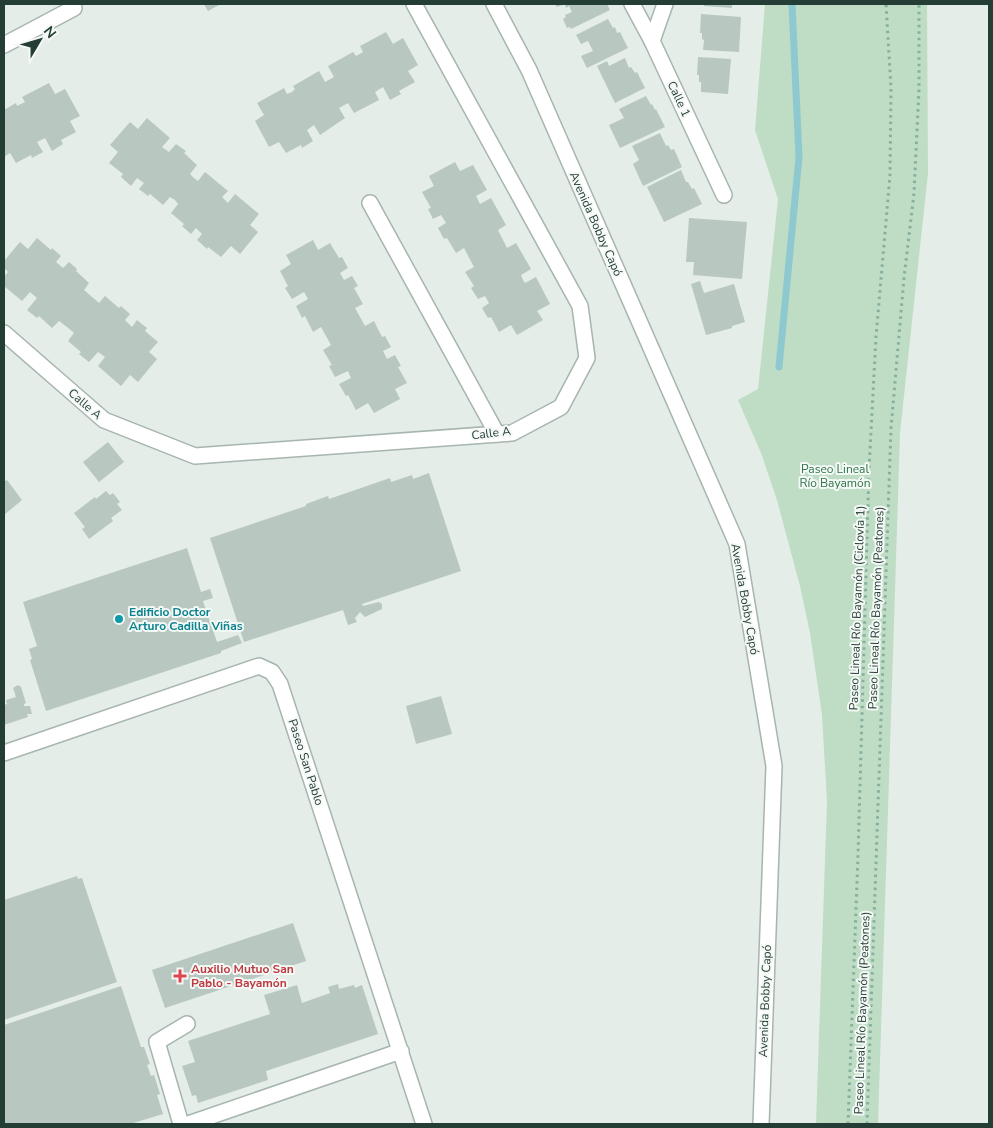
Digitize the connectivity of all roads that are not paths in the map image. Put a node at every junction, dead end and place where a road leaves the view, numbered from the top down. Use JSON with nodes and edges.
{"nodes":[{"id":1,"x":414,"y":4,"type":"edge"},
{"id":2,"x":494,"y":4,"type":"edge"},
{"id":3,"x":632,"y":4,"type":"edge"},
{"id":4,"x":665,"y":4,"type":"edge"},
{"id":5,"x":74,"y":8,"type":"dead end"},
{"id":6,"x":652,"y":41,"type":"junction"},
{"id":7,"x":4,"y":45,"type":"edge"},
{"id":8,"x":724,"y":195,"type":"dead end"},
{"id":9,"x":370,"y":203,"type":"dead end"},
{"id":10,"x":4,"y":333,"type":"edge"},
{"id":11,"x":497,"y":434,"type":"junction"},
{"id":12,"x":4,"y":753,"type":"edge"},
{"id":13,"x":187,"y":1024,"type":"dead end"},
{"id":14,"x":401,"y":1051,"type":"junction"},
{"id":15,"x":181,"y":1124,"type":"edge"},
{"id":16,"x":188,"y":1124,"type":"edge"},
{"id":17,"x":424,"y":1124,"type":"edge"},
{"id":18,"x":761,"y":1124,"type":"edge"}],
"edges":[{"from":1,"to":11,"type":"street","name":"Calle A"},
{"from":2,"to":18,"type":"street","name":"Avenida Bobby Capó"},
{"from":3,"to":6,"type":"street","name":"Calle 1"},
{"from":4,"to":6,"type":"street"},
{"from":5,"to":7,"type":"street"},
{"from":6,"to":8,"type":"street","name":"Calle 1"},
{"from":9,"to":11,"type":"street"},
{"from":10,"to":11,"type":"street","name":"Calle A"},
{"from":12,"to":14,"type":"street","name":"Paseo San Pablo"},
{"from":13,"to":15,"type":"street"},
{"from":14,"to":16,"type":"street"},
{"from":14,"to":17,"type":"street","name":"Paseo San Pablo"}]}
